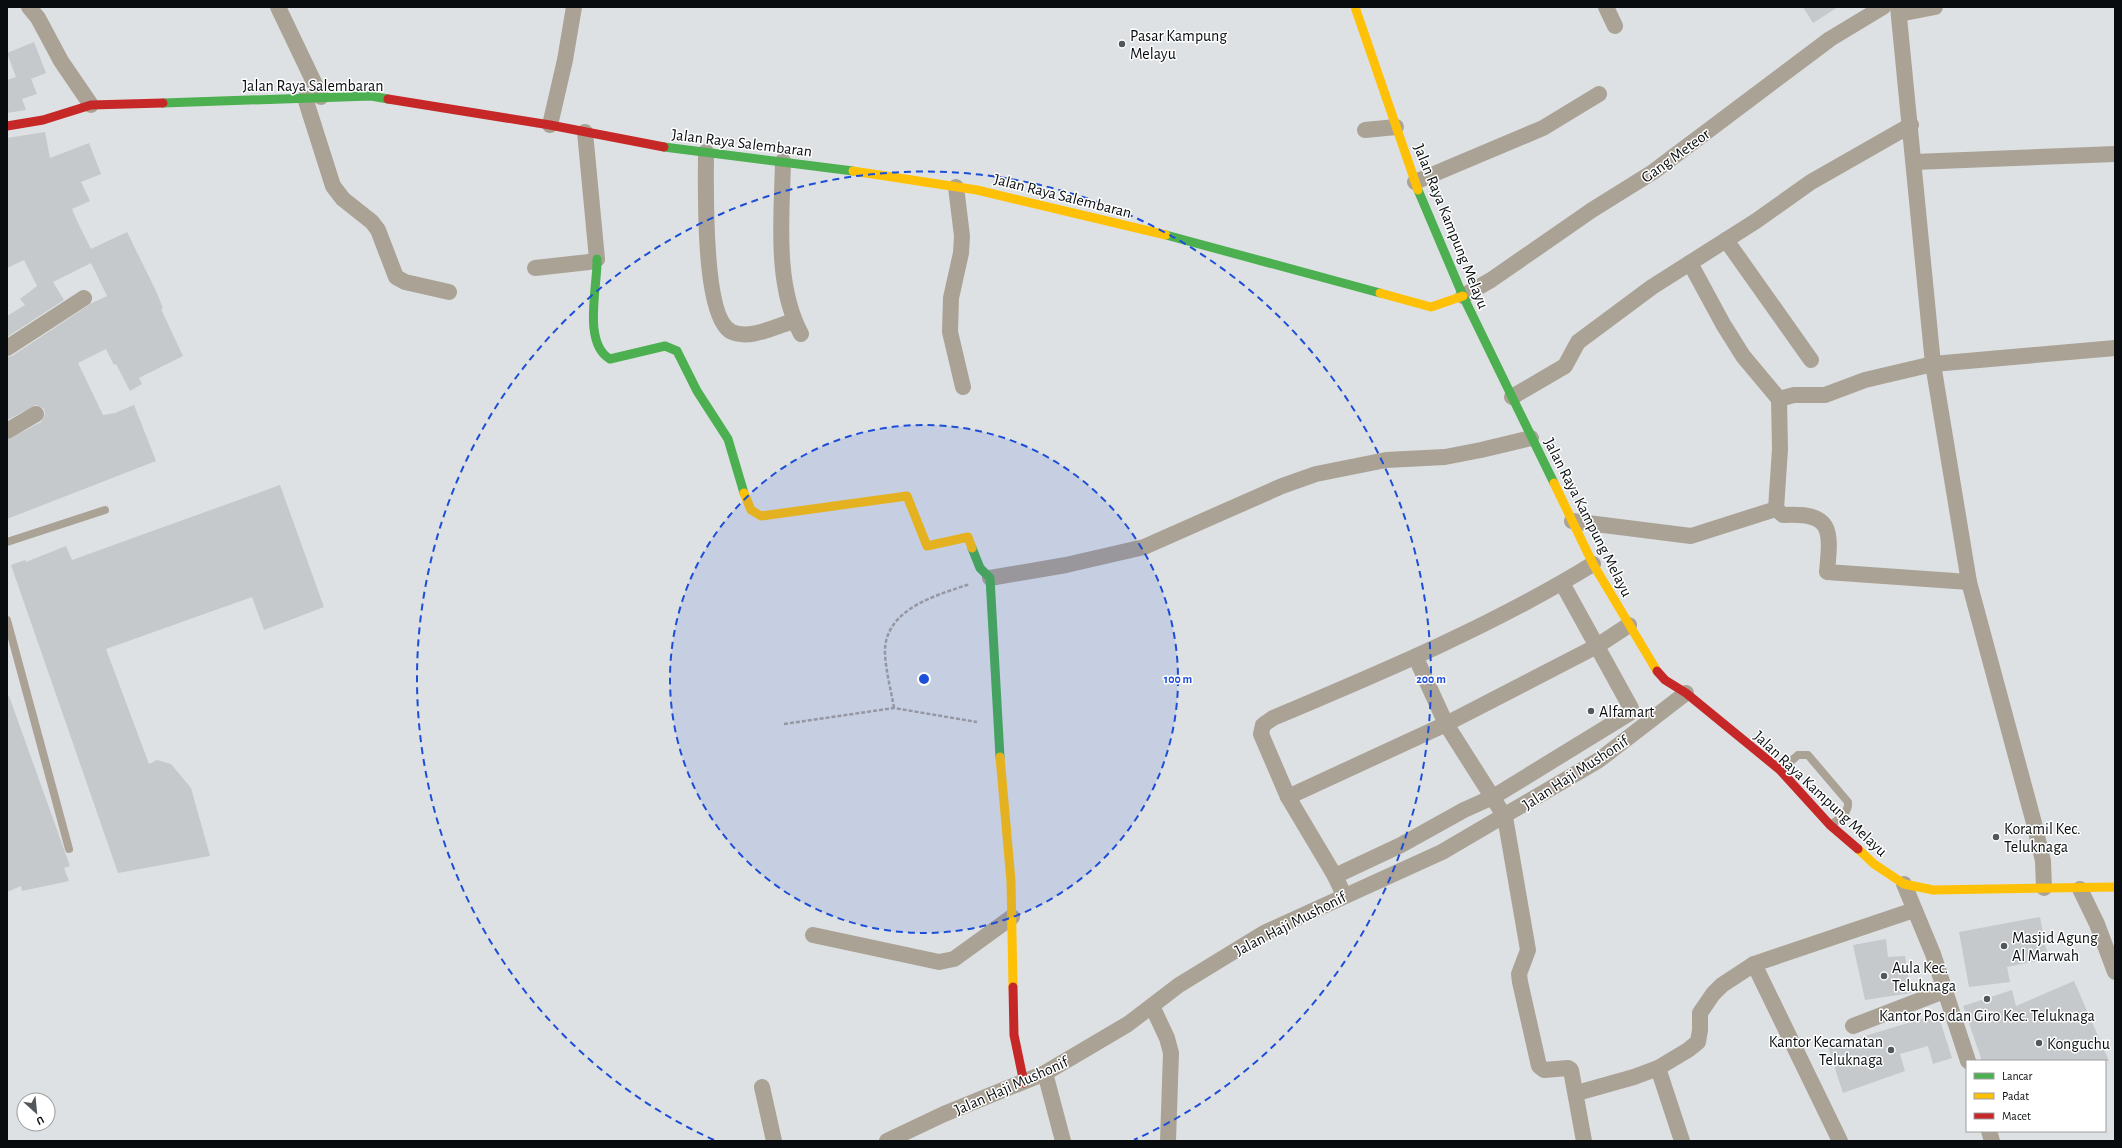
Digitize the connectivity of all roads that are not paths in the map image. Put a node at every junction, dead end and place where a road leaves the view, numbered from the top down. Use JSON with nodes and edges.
{"nodes":[{"id":1,"x":29,"y":7,"type":"edge"},
{"id":2,"x":278,"y":7,"type":"edge"},
{"id":3,"x":574,"y":7,"type":"edge"},
{"id":4,"x":1355,"y":7,"type":"edge"},
{"id":5,"x":1606,"y":7,"type":"edge"},
{"id":6,"x":1883,"y":7,"type":"edge"},
{"id":7,"x":1934,"y":7,"type":"edge"},
{"id":8,"x":1899,"y":10,"type":"edge"},
{"id":9,"x":1615,"y":26,"type":"dead end"},
{"id":10,"x":1599,"y":94,"type":"dead end"},
{"id":11,"x":321,"y":97,"type":"junction"},
{"id":12,"x":305,"y":98,"type":"junction"},
{"id":13,"x":91,"y":105,"type":"junction"},
{"id":14,"x":550,"y":125,"type":"junction"},
{"id":15,"x":1911,"y":125,"type":"junction"},
{"id":16,"x":7,"y":126,"type":"edge"},
{"id":17,"x":1396,"y":127,"type":"junction"},
{"id":18,"x":1365,"y":130,"type":"dead end"},
{"id":19,"x":585,"y":132,"type":"junction"},
{"id":20,"x":706,"y":152,"type":"junction"},
{"id":21,"x":2115,"y":154,"type":"edge"},
{"id":22,"x":783,"y":161,"type":"junction"},
{"id":23,"x":1914,"y":162,"type":"junction"},
{"id":24,"x":1415,"y":182,"type":"junction"},
{"id":25,"x":956,"y":187,"type":"junction"},
{"id":26,"x":1726,"y":240,"type":"junction"},
{"id":27,"x":597,"y":259,"type":"junction"},
{"id":28,"x":1690,"y":263,"type":"junction"},
{"id":29,"x":536,"y":268,"type":"dead end"},
{"id":30,"x":449,"y":292,"type":"dead end"},
{"id":31,"x":1463,"y":296,"type":"junction"},
{"id":32,"x":84,"y":298,"type":"dead end"},
{"id":33,"x":7,"y":348,"type":"edge"},
{"id":34,"x":2115,"y":348,"type":"edge"},
{"id":35,"x":1811,"y":360,"type":"dead end"},
{"id":36,"x":1933,"y":364,"type":"junction"},
{"id":37,"x":963,"y":387,"type":"dead end"},
{"id":38,"x":1512,"y":397,"type":"junction"},
{"id":39,"x":1778,"y":399,"type":"junction"},
{"id":40,"x":36,"y":414,"type":"dead end"},
{"id":41,"x":7,"y":431,"type":"edge"},
{"id":42,"x":1531,"y":438,"type":"junction"},
{"id":43,"x":1776,"y":509,"type":"junction"},
{"id":44,"x":105,"y":510,"type":"dead end"},
{"id":45,"x":1572,"y":521,"type":"junction"},
{"id":46,"x":7,"y":542,"type":"edge"},
{"id":47,"x":1593,"y":564,"type":"junction"},
{"id":48,"x":990,"y":578,"type":"junction"},
{"id":49,"x":1969,"y":582,"type":"junction"},
{"id":50,"x":1562,"y":583,"type":"junction"},
{"id":51,"x":7,"y":620,"type":"edge"},
{"id":52,"x":1629,"y":625,"type":"junction"},
{"id":53,"x":1597,"y":646,"type":"junction"},
{"id":54,"x":1416,"y":658,"type":"junction"},
{"id":55,"x":1686,"y":693,"type":"junction"},
{"id":56,"x":1446,"y":724,"type":"junction"},
{"id":57,"x":1780,"y":770,"type":"junction"},
{"id":58,"x":1288,"y":797,"type":"junction"},
{"id":59,"x":1493,"y":798,"type":"junction"},
{"id":60,"x":1505,"y":817,"type":"junction"},
{"id":61,"x":1830,"y":825,"type":"junction"},
{"id":62,"x":69,"y":849,"type":"dead end"},
{"id":63,"x":1335,"y":876,"type":"junction"},
{"id":64,"x":1904,"y":884,"type":"junction"},
{"id":65,"x":2115,"y":887,"type":"edge"},
{"id":66,"x":2044,"y":888,"type":"junction"},
{"id":67,"x":2080,"y":889,"type":"junction"},
{"id":68,"x":1344,"y":895,"type":"junction"},
{"id":69,"x":1914,"y":910,"type":"junction"},
{"id":70,"x":1012,"y":917,"type":"junction"},
{"id":71,"x":813,"y":935,"type":"dead end"},
{"id":72,"x":1754,"y":964,"type":"junction"},
{"id":73,"x":2115,"y":972,"type":"edge"},
{"id":74,"x":1944,"y":991,"type":"junction"},
{"id":75,"x":1152,"y":1006,"type":"junction"},
{"id":76,"x":1853,"y":1026,"type":"dead end"},
{"id":77,"x":1968,"y":1060,"type":"edge"},
{"id":78,"x":1658,"y":1068,"type":"junction"},
{"id":79,"x":1046,"y":1073,"type":"junction"},
{"id":80,"x":1024,"y":1083,"type":"junction"},
{"id":81,"x":762,"y":1087,"type":"dead end"},
{"id":82,"x":1577,"y":1093,"type":"junction"},
{"id":83,"x":774,"y":1141,"type":"edge"},
{"id":84,"x":887,"y":1141,"type":"edge"},
{"id":85,"x":1063,"y":1141,"type":"edge"},
{"id":86,"x":1168,"y":1141,"type":"edge"},
{"id":87,"x":1584,"y":1141,"type":"edge"},
{"id":88,"x":1682,"y":1141,"type":"edge"},
{"id":89,"x":1840,"y":1141,"type":"edge"}],
"edges":[{"from":1,"to":13,"type":"street"},
{"from":2,"to":11,"type":"street"},
{"from":3,"to":14,"type":"street"},
{"from":4,"to":17,"type":"main road","name":"Jalan Raya Kampung Melayu"},
{"from":5,"to":9,"type":"street"},
{"from":6,"to":31,"type":"street","name":"Gang Meteor"},
{"from":7,"to":8,"type":"street"},
{"from":8,"to":15,"type":"street"},
{"from":10,"to":24,"type":"street"},
{"from":11,"to":12,"type":"main road","name":"Jalan Raya Salembaran"},
{"from":11,"to":14,"type":"main road","name":"Jalan Raya Salembaran"},
{"from":12,"to":13,"type":"main road","name":"Jalan Raya Salembaran"},
{"from":12,"to":30,"type":"street"},
{"from":13,"to":16,"type":"main road","name":"Jalan Raya Salembaran"},
{"from":14,"to":19,"type":"main road","name":"Jalan Raya Salembaran"},
{"from":15,"to":23,"type":"street"},
{"from":15,"to":26,"type":"street"},
{"from":17,"to":18,"type":"street"},
{"from":17,"to":24,"type":"main road","name":"Jalan Raya Kampung Melayu"},
{"from":19,"to":20,"type":"main road","name":"Jalan Raya Salembaran"},
{"from":19,"to":27,"type":"street"},
{"from":20,"to":22,"type":"main road","name":"Jalan Raya Salembaran"},
{"from":20,"to":22,"type":"street"},
{"from":21,"to":23,"type":"street"},
{"from":22,"to":25,"type":"main road","name":"Jalan Raya Salembaran"},
{"from":23,"to":36,"type":"street"},
{"from":24,"to":31,"type":"main road","name":"Jalan Raya Kampung Melayu"},
{"from":25,"to":31,"type":"main road","name":"Jalan Raya Salembaran"},
{"from":25,"to":37,"type":"street"},
{"from":26,"to":28,"type":"street"},
{"from":26,"to":35,"type":"street"},
{"from":27,"to":29,"type":"street"},
{"from":27,"to":48,"type":"main road"},
{"from":28,"to":38,"type":"street"},
{"from":28,"to":39,"type":"street"},
{"from":31,"to":38,"type":"main road","name":"Jalan Raya Kampung Melayu"},
{"from":32,"to":33,"type":"street"},
{"from":34,"to":36,"type":"street"},
{"from":36,"to":39,"type":"street"},
{"from":36,"to":49,"type":"street"},
{"from":38,"to":42,"type":"main road","name":"Jalan Raya Kampung Melayu"},
{"from":39,"to":43,"type":"street"},
{"from":40,"to":41,"type":"street"},
{"from":42,"to":45,"type":"main road","name":"Jalan Raya Kampung Melayu"},
{"from":42,"to":48,"type":"street"},
{"from":43,"to":45,"type":"street"},
{"from":43,"to":49,"type":"street"},
{"from":44,"to":46,"type":"lane"},
{"from":45,"to":47,"type":"main road","name":"Jalan Raya Kampung Melayu"},
{"from":47,"to":50,"type":"street"},
{"from":47,"to":52,"type":"main road","name":"Jalan Raya Kampung Melayu"},
{"from":48,"to":70,"type":"main road"},
{"from":49,"to":66,"type":"street"},
{"from":50,"to":53,"type":"street"},
{"from":50,"to":54,"type":"street"},
{"from":51,"to":62,"type":"lane"},
{"from":52,"to":53,"type":"street"},
{"from":52,"to":55,"type":"main road","name":"Jalan Raya Kampung Melayu"},
{"from":53,"to":56,"type":"street"},
{"from":53,"to":59,"type":"street"},
{"from":54,"to":56,"type":"street"},
{"from":54,"to":58,"type":"street"},
{"from":55,"to":57,"type":"main road","name":"Jalan Raya Kampung Melayu"},
{"from":55,"to":60,"type":"street","name":"Jalan Haji Mushonif"},
{"from":56,"to":58,"type":"street"},
{"from":56,"to":59,"type":"street"},
{"from":57,"to":61,"type":"main road","name":"Jalan Raya Kampung Melayu"},
{"from":57,"to":61,"type":"lane"},
{"from":58,"to":63,"type":"street"},
{"from":59,"to":60,"type":"street"},
{"from":59,"to":63,"type":"street"},
{"from":60,"to":68,"type":"street","name":"Jalan Haji Mushonif"},
{"from":60,"to":82,"type":"street"},
{"from":61,"to":64,"type":"main road","name":"Jalan Raya Kampung Melayu"},
{"from":63,"to":68,"type":"street"},
{"from":64,"to":66,"type":"main road","name":"Jalan Raya Kampung Melayu"},
{"from":64,"to":69,"type":"street"},
{"from":65,"to":67,"type":"main road","name":"Jalan Raya Kampung Melayu"},
{"from":66,"to":67,"type":"main road","name":"Jalan Raya Kampung Melayu"},
{"from":67,"to":73,"type":"street"},
{"from":68,"to":75,"type":"street","name":"Jalan Haji Mushonif"},
{"from":69,"to":72,"type":"street"},
{"from":69,"to":74,"type":"street"},
{"from":70,"to":71,"type":"street"},
{"from":70,"to":80,"type":"main road"},
{"from":72,"to":78,"type":"street"},
{"from":72,"to":89,"type":"street"},
{"from":74,"to":76,"type":"street"},
{"from":74,"to":77,"type":"street"},
{"from":75,"to":79,"type":"street","name":"Jalan Haji Mushonif"},
{"from":75,"to":86,"type":"street"},
{"from":78,"to":82,"type":"street"},
{"from":78,"to":88,"type":"street"},
{"from":79,"to":80,"type":"street","name":"Jalan Haji Mushonif"},
{"from":79,"to":85,"type":"street"},
{"from":80,"to":84,"type":"street","name":"Jalan Haji Mushonif"},
{"from":81,"to":83,"type":"street"},
{"from":82,"to":87,"type":"street"}]}
